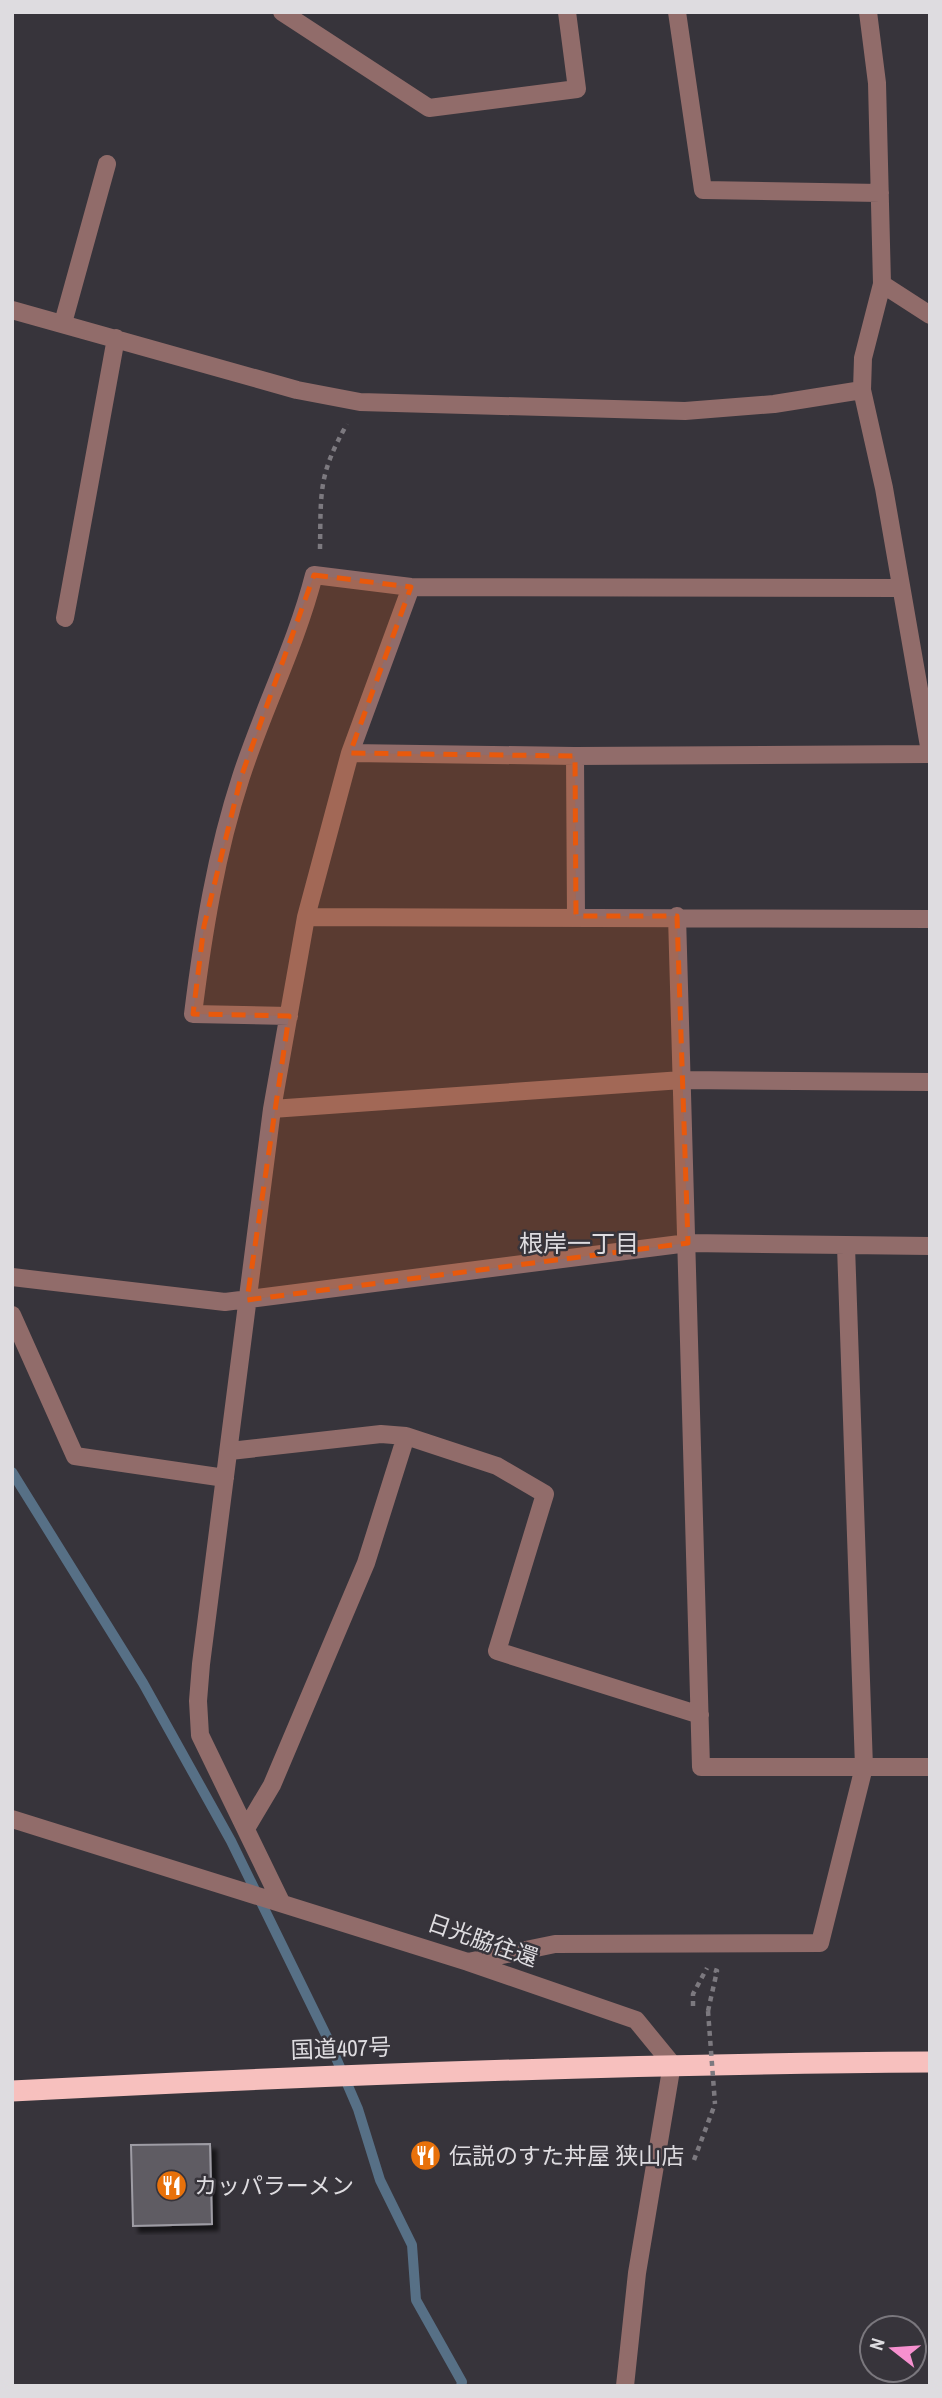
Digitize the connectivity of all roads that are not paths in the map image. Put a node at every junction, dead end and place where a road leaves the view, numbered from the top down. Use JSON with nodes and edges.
{"nodes":[{"id":1,"x":282,"y":12,"type":"edge"},
{"id":2,"x":567,"y":12,"type":"edge"},
{"id":3,"x":677,"y":12,"type":"edge"},
{"id":4,"x":867,"y":12,"type":"edge"},
{"id":5,"x":107,"y":164,"type":"dead end"},
{"id":6,"x":880,"y":194,"type":"junction"},
{"id":7,"x":882,"y":284,"type":"junction"},
{"id":8,"x":12,"y":310,"type":"edge"},
{"id":9,"x":930,"y":315,"type":"edge"},
{"id":10,"x":63,"y":323,"type":"junction"},
{"id":11,"x":116,"y":338,"type":"junction"},
{"id":12,"x":862,"y":390,"type":"junction"},
{"id":13,"x":411,"y":587,"type":"junction"},
{"id":14,"x":901,"y":588,"type":"junction"},
{"id":15,"x":65,"y":618,"type":"dead end"},
{"id":16,"x":350,"y":753,"type":"junction"},
{"id":17,"x":930,"y":753,"type":"edge"},
{"id":18,"x":575,"y":756,"type":"junction"},
{"id":19,"x":576,"y":916,"type":"junction"},
{"id":20,"x":677,"y":916,"type":"junction"},
{"id":21,"x":306,"y":917,"type":"junction"},
{"id":22,"x":930,"y":919,"type":"edge"},
{"id":23,"x":289,"y":1016,"type":"junction"},
{"id":24,"x":682,"y":1080,"type":"junction"},
{"id":25,"x":930,"y":1082,"type":"edge"},
{"id":26,"x":272,"y":1109,"type":"junction"},
{"id":27,"x":688,"y":1243,"type":"junction"},
{"id":28,"x":846,"y":1246,"type":"junction"},
{"id":29,"x":930,"y":1246,"type":"edge"},
{"id":30,"x":12,"y":1277,"type":"edge"},
{"id":31,"x":247,"y":1300,"type":"junction"},
{"id":32,"x":12,"y":1315,"type":"edge"},
{"id":33,"x":406,"y":1436,"type":"junction"},
{"id":34,"x":230,"y":1451,"type":"junction"},
{"id":35,"x":225,"y":1478,"type":"junction"},
{"id":36,"x":700,"y":1715,"type":"junction"},
{"id":37,"x":864,"y":1767,"type":"junction"},
{"id":38,"x":930,"y":1767,"type":"edge"},
{"id":39,"x":12,"y":1812,"type":"edge"},
{"id":40,"x":13,"y":1819,"type":"edge"},
{"id":41,"x":247,"y":1827,"type":"junction"},
{"id":42,"x":280,"y":1902,"type":"junction"},
{"id":43,"x":468,"y":1962,"type":"junction"},
{"id":44,"x":930,"y":2062,"type":"edge"},
{"id":45,"x":672,"y":2064,"type":"junction"},
{"id":46,"x":12,"y":2091,"type":"edge"},
{"id":47,"x":625,"y":2386,"type":"edge"}],
"edges":[{"from":1,"to":2,"type":"street"},
{"from":3,"to":6,"type":"street"},
{"from":4,"to":6,"type":"street"},
{"from":5,"to":10,"type":"street"},
{"from":6,"to":7,"type":"street"},
{"from":7,"to":9,"type":"street"},
{"from":7,"to":12,"type":"street"},
{"from":8,"to":10,"type":"street"},
{"from":10,"to":11,"type":"street"},
{"from":11,"to":12,"type":"street"},
{"from":11,"to":15,"type":"street"},
{"from":12,"to":14,"type":"street"},
{"from":13,"to":14,"type":"street"},
{"from":13,"to":16,"type":"street"},
{"from":13,"to":23,"type":"street"},
{"from":14,"to":17,"type":"street"},
{"from":16,"to":18,"type":"street"},
{"from":16,"to":21,"type":"street"},
{"from":17,"to":18,"type":"street"},
{"from":18,"to":19,"type":"street"},
{"from":19,"to":20,"type":"street"},
{"from":19,"to":21,"type":"street"},
{"from":20,"to":22,"type":"street"},
{"from":20,"to":24,"type":"street"},
{"from":21,"to":23,"type":"street"},
{"from":23,"to":26,"type":"street"},
{"from":24,"to":25,"type":"street"},
{"from":24,"to":26,"type":"street"},
{"from":24,"to":27,"type":"street"},
{"from":26,"to":31,"type":"street"},
{"from":27,"to":28,"type":"street"},
{"from":27,"to":31,"type":"street"},
{"from":27,"to":36,"type":"street"},
{"from":28,"to":29,"type":"street"},
{"from":28,"to":37,"type":"street"},
{"from":30,"to":31,"type":"street"},
{"from":31,"to":34,"type":"street"},
{"from":32,"to":35,"type":"street"},
{"from":33,"to":34,"type":"street"},
{"from":33,"to":36,"type":"street"},
{"from":33,"to":41,"type":"street"},
{"from":34,"to":35,"type":"street"},
{"from":35,"to":41,"type":"street"},
{"from":36,"to":37,"type":"street"},
{"from":37,"to":38,"type":"street"},
{"from":37,"to":43,"type":"street"},
{"from":39,"to":40,"type":"street"},
{"from":40,"to":42,"type":"street","name":"日光脇往還"},
{"from":41,"to":42,"type":"street"},
{"from":42,"to":43,"type":"street","name":"日光脇往還"},
{"from":43,"to":45,"type":"street","name":"日光脇往還"},
{"from":44,"to":45,"type":"highway"},
{"from":45,"to":46,"type":"highway","name":"国道407号"},
{"from":45,"to":47,"type":"street"}]}
